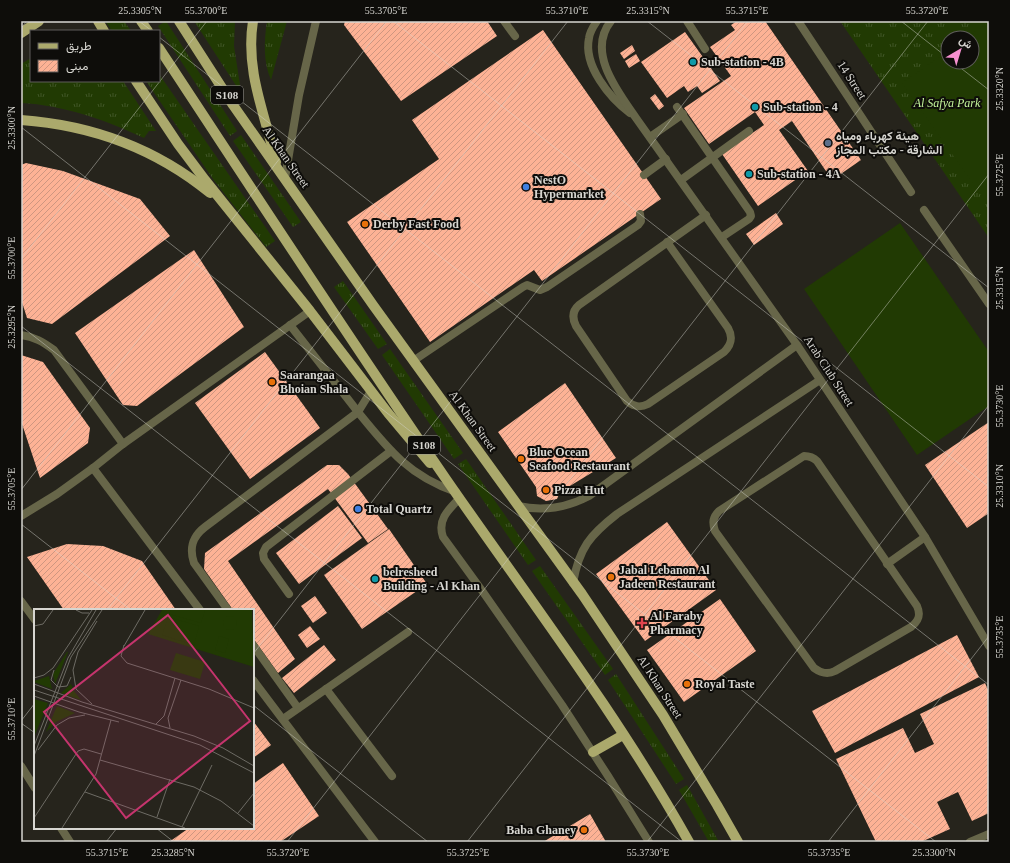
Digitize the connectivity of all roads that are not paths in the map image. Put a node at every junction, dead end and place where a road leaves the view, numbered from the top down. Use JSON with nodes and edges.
{"nodes":[{"id":1,"x":39,"y":21,"type":"edge"},
{"id":2,"x":98,"y":21,"type":"edge"},
{"id":3,"x":141,"y":21,"type":"edge"},
{"id":4,"x":179,"y":21,"type":"edge"},
{"id":5,"x":253,"y":21,"type":"edge"},
{"id":6,"x":316,"y":21,"type":"edge"},
{"id":7,"x":504,"y":21,"type":"edge"},
{"id":8,"x":597,"y":21,"type":"edge"},
{"id":9,"x":611,"y":21,"type":"edge"},
{"id":10,"x":688,"y":21,"type":"edge"},
{"id":11,"x":798,"y":21,"type":"edge"},
{"id":12,"x":103,"y":30,"type":"edge"},
{"id":13,"x":147,"y":30,"type":"edge"},
{"id":14,"x":22,"y":32,"type":"edge"},
{"id":15,"x":515,"y":36,"type":"dead end"},
{"id":16,"x":705,"y":49,"type":"dead end"},
{"id":17,"x":160,"y":50,"type":"edge"},
{"id":18,"x":137,"y":82,"type":"edge"},
{"id":19,"x":677,"y":107,"type":"dead end"},
{"id":20,"x":682,"y":114,"type":"junction"},
{"id":21,"x":636,"y":118,"type":"junction"},
{"id":22,"x":21,"y":120,"type":"edge"},
{"id":23,"x":749,"y":131,"type":"dead end"},
{"id":24,"x":650,"y":137,"type":"junction"},
{"id":25,"x":712,"y":157,"type":"junction"},
{"id":26,"x":666,"y":160,"type":"junction"},
{"id":27,"x":277,"y":168,"type":"junction"},
{"id":28,"x":644,"y":175,"type":"dead end"},
{"id":29,"x":285,"y":178,"type":"junction"},
{"id":30,"x":681,"y":180,"type":"junction"},
{"id":31,"x":911,"y":192,"type":"dead end"},
{"id":32,"x":229,"y":208,"type":"junction"},
{"id":33,"x":924,"y":210,"type":"dead end"},
{"id":34,"x":640,"y":214,"type":"dead end"},
{"id":35,"x":706,"y":215,"type":"junction"},
{"id":36,"x":722,"y":237,"type":"junction"},
{"id":37,"x":667,"y":242,"type":"junction"},
{"id":38,"x":989,"y":304,"type":"edge"},
{"id":39,"x":310,"y":311,"type":"junction"},
{"id":40,"x":290,"y":326,"type":"junction"},
{"id":41,"x":21,"y":335,"type":"edge"},
{"id":42,"x":797,"y":345,"type":"junction"},
{"id":43,"x":413,"y":361,"type":"junction"},
{"id":44,"x":820,"y":380,"type":"junction"},
{"id":45,"x":371,"y":391,"type":"junction"},
{"id":46,"x":358,"y":412,"type":"junction"},
{"id":47,"x":123,"y":444,"type":"junction"},
{"id":48,"x":391,"y":451,"type":"junction"},
{"id":49,"x":93,"y":468,"type":"junction"},
{"id":50,"x":446,"y":478,"type":"junction"},
{"id":51,"x":458,"y":495,"type":"junction"},
{"id":52,"x":518,"y":506,"type":"junction"},
{"id":53,"x":21,"y":516,"type":"edge"},
{"id":54,"x":925,"y":537,"type":"junction"},
{"id":55,"x":887,"y":564,"type":"junction"},
{"id":56,"x":573,"y":583,"type":"junction"},
{"id":57,"x":289,"y":594,"type":"dead end"},
{"id":58,"x":21,"y":601,"type":"edge"},
{"id":59,"x":199,"y":609,"type":"edge"},
{"id":60,"x":227,"y":609,"type":"edge"},
{"id":61,"x":34,"y":619,"type":"edge"},
{"id":62,"x":408,"y":632,"type":"dead end"},
{"id":63,"x":254,"y":646,"type":"edge"},
{"id":64,"x":989,"y":646,"type":"edge"},
{"id":65,"x":254,"y":681,"type":"edge"},
{"id":66,"x":326,"y":689,"type":"junction"},
{"id":67,"x":298,"y":708,"type":"junction"},
{"id":68,"x":283,"y":719,"type":"junction"},
{"id":69,"x":623,"y":735,"type":"junction"},
{"id":70,"x":593,"y":752,"type":"junction"},
{"id":71,"x":21,"y":766,"type":"edge"},
{"id":72,"x":392,"y":776,"type":"dead end"},
{"id":73,"x":34,"y":786,"type":"edge"},
{"id":74,"x":62,"y":829,"type":"edge"},
{"id":75,"x":989,"y":834,"type":"edge"},
{"id":76,"x":70,"y":842,"type":"edge"},
{"id":77,"x":375,"y":842,"type":"edge"},
{"id":78,"x":649,"y":842,"type":"edge"},
{"id":79,"x":689,"y":842,"type":"edge"},
{"id":80,"x":738,"y":842,"type":"edge"},
{"id":81,"x":970,"y":842,"type":"edge"}],
"edges":[{"from":1,"to":14,"type":"main road"},
{"from":2,"to":12,"type":"main road"},
{"from":3,"to":13,"type":"main road"},
{"from":4,"to":27,"type":"main road","name":"Al Khan Street","number":"S108"},
{"from":5,"to":27,"type":"main road"},
{"from":6,"to":29,"type":"street"},
{"from":7,"to":15,"type":"street"},
{"from":8,"to":21,"type":"street","name":"Arab Club Street"},
{"from":9,"to":21,"type":"street","name":"Arab Club Street"},
{"from":10,"to":16,"type":"street"},
{"from":11,"to":31,"type":"street","name":"14 Street"},
{"from":17,"to":50,"type":"main road","number":"S108"},
{"from":18,"to":32,"type":"main road"},
{"from":19,"to":20,"type":"street"},
{"from":20,"to":24,"type":"street"},
{"from":20,"to":25,"type":"street"},
{"from":21,"to":24,"type":"street","name":"Arab Club Street"},
{"from":22,"to":32,"type":"main road"},
{"from":23,"to":25,"type":"street"},
{"from":24,"to":26,"type":"street","name":"Arab Club Street"},
{"from":25,"to":30,"type":"street"},
{"from":25,"to":36,"type":"street"},
{"from":26,"to":28,"type":"street"},
{"from":26,"to":30,"type":"street","name":"Arab Club Street"},
{"from":27,"to":29,"type":"main road","name":"Al Khan Street","number":"S108"},
{"from":29,"to":43,"type":"main road","name":"Al Khan Street","number":"S108"},
{"from":30,"to":35,"type":"street","name":"Arab Club Street"},
{"from":32,"to":39,"type":"main road"},
{"from":33,"to":38,"type":"street"},
{"from":34,"to":43,"type":"street"},
{"from":35,"to":36,"type":"street","name":"Arab Club Street"},
{"from":35,"to":37,"type":"street"},
{"from":36,"to":42,"type":"street","name":"Arab Club Street"},
{"from":37,"to":37,"type":"street"},
{"from":39,"to":40,"type":"street"},
{"from":39,"to":45,"type":"main road"},
{"from":40,"to":46,"type":"street"},
{"from":40,"to":47,"type":"street"},
{"from":41,"to":47,"type":"street"},
{"from":42,"to":44,"type":"street","name":"Arab Club Street"},
{"from":42,"to":52,"type":"street"},
{"from":43,"to":52,"type":"main road","name":"Al Khan Street","number":"S108"},
{"from":44,"to":54,"type":"street","name":"Arab Club Street"},
{"from":44,"to":56,"type":"street"},
{"from":45,"to":46,"type":"street"},
{"from":45,"to":50,"type":"main road"},
{"from":46,"to":48,"type":"street"},
{"from":46,"to":60,"type":"street"},
{"from":47,"to":49,"type":"street"},
{"from":48,"to":51,"type":"street"},
{"from":48,"to":57,"type":"street"},
{"from":49,"to":53,"type":"street"},
{"from":49,"to":59,"type":"street"},
{"from":50,"to":51,"type":"main road","number":"S108"},
{"from":51,"to":69,"type":"main road","number":"S108"},
{"from":51,"to":70,"type":"street"},
{"from":52,"to":56,"type":"main road","name":"Al Khan Street","number":"S108"},
{"from":54,"to":55,"type":"street"},
{"from":54,"to":64,"type":"street","name":"Arab Club Street"},
{"from":55,"to":55,"type":"street"},
{"from":56,"to":80,"type":"main road","name":"Al Khan Street","number":"S108"},
{"from":58,"to":61,"type":"street"},
{"from":62,"to":66,"type":"street"},
{"from":63,"to":67,"type":"street"},
{"from":65,"to":68,"type":"street"},
{"from":66,"to":67,"type":"street"},
{"from":66,"to":72,"type":"street"},
{"from":67,"to":68,"type":"street"},
{"from":68,"to":77,"type":"street"},
{"from":69,"to":70,"type":"main road"},
{"from":69,"to":79,"type":"main road","number":"S108"},
{"from":70,"to":78,"type":"street"},
{"from":71,"to":73,"type":"street"},
{"from":74,"to":76,"type":"street"},
{"from":75,"to":81,"type":"street"}]}
